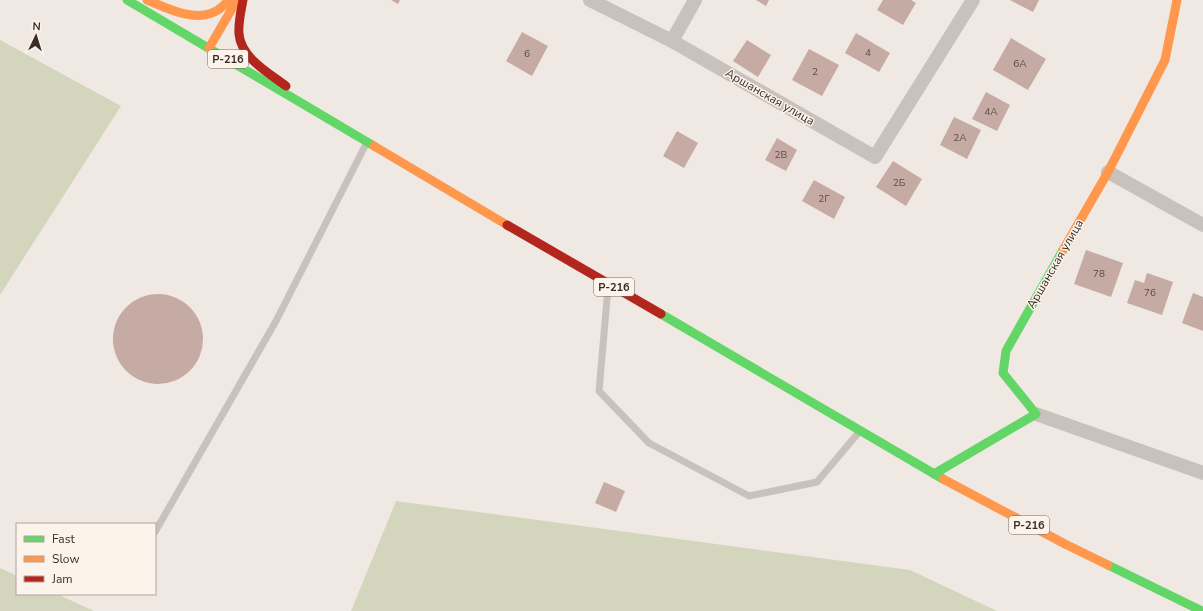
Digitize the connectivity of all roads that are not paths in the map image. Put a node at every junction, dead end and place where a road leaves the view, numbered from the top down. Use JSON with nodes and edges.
{"nodes":[{"id":1,"x":127,"y":0,"type":"edge"},
{"id":2,"x":147,"y":0,"type":"edge"},
{"id":3,"x":229,"y":0,"type":"edge"},
{"id":4,"x":237,"y":0,"type":"edge"},
{"id":5,"x":243,"y":0,"type":"edge"},
{"id":6,"x":590,"y":0,"type":"edge"},
{"id":7,"x":695,"y":0,"type":"edge"},
{"id":8,"x":973,"y":0,"type":"edge"},
{"id":9,"x":1177,"y":0,"type":"edge"},
{"id":10,"x":672,"y":41,"type":"junction"},
{"id":11,"x":209,"y":48,"type":"junction"},
{"id":12,"x":328,"y":120,"type":"junction"},
{"id":13,"x":368,"y":142,"type":"junction"},
{"id":14,"x":1108,"y":172,"type":"junction"},
{"id":15,"x":1203,"y":225,"type":"edge"},
{"id":16,"x":608,"y":284,"type":"junction"},
{"id":17,"x":1036,"y":414,"type":"junction"},
{"id":18,"x":860,"y":431,"type":"junction"},
{"id":19,"x":1203,"y":473,"type":"edge"},
{"id":20,"x":934,"y":474,"type":"junction"},
{"id":21,"x":156,"y":530,"type":"edge"},
{"id":22,"x":1202,"y":611,"type":"edge"}],
"edges":[{"from":1,"to":11,"type":"main road","number":"Р-216"},
{"from":2,"to":3,"type":"main road"},
{"from":4,"to":11,"type":"main road"},
{"from":5,"to":12,"type":"main road"},
{"from":6,"to":10,"type":"street"},
{"from":7,"to":10,"type":"street"},
{"from":8,"to":10,"type":"street","name":"Аршанская улица"},
{"from":9,"to":14,"type":"main road","name":"Аршанская улица"},
{"from":11,"to":12,"type":"main road","number":"Р-216"},
{"from":12,"to":13,"type":"main road","number":"Р-216"},
{"from":13,"to":16,"type":"main road","number":"Р-216"},
{"from":13,"to":21,"type":"lane"},
{"from":14,"to":15,"type":"street"},
{"from":14,"to":17,"type":"main road","name":"Аршанская улица"},
{"from":16,"to":18,"type":"main road","number":"Р-216"},
{"from":16,"to":18,"type":"lane"},
{"from":17,"to":19,"type":"street"},
{"from":17,"to":20,"type":"main road"},
{"from":18,"to":20,"type":"main road","number":"Р-216"},
{"from":20,"to":22,"type":"main road","number":"Р-216"}]}
